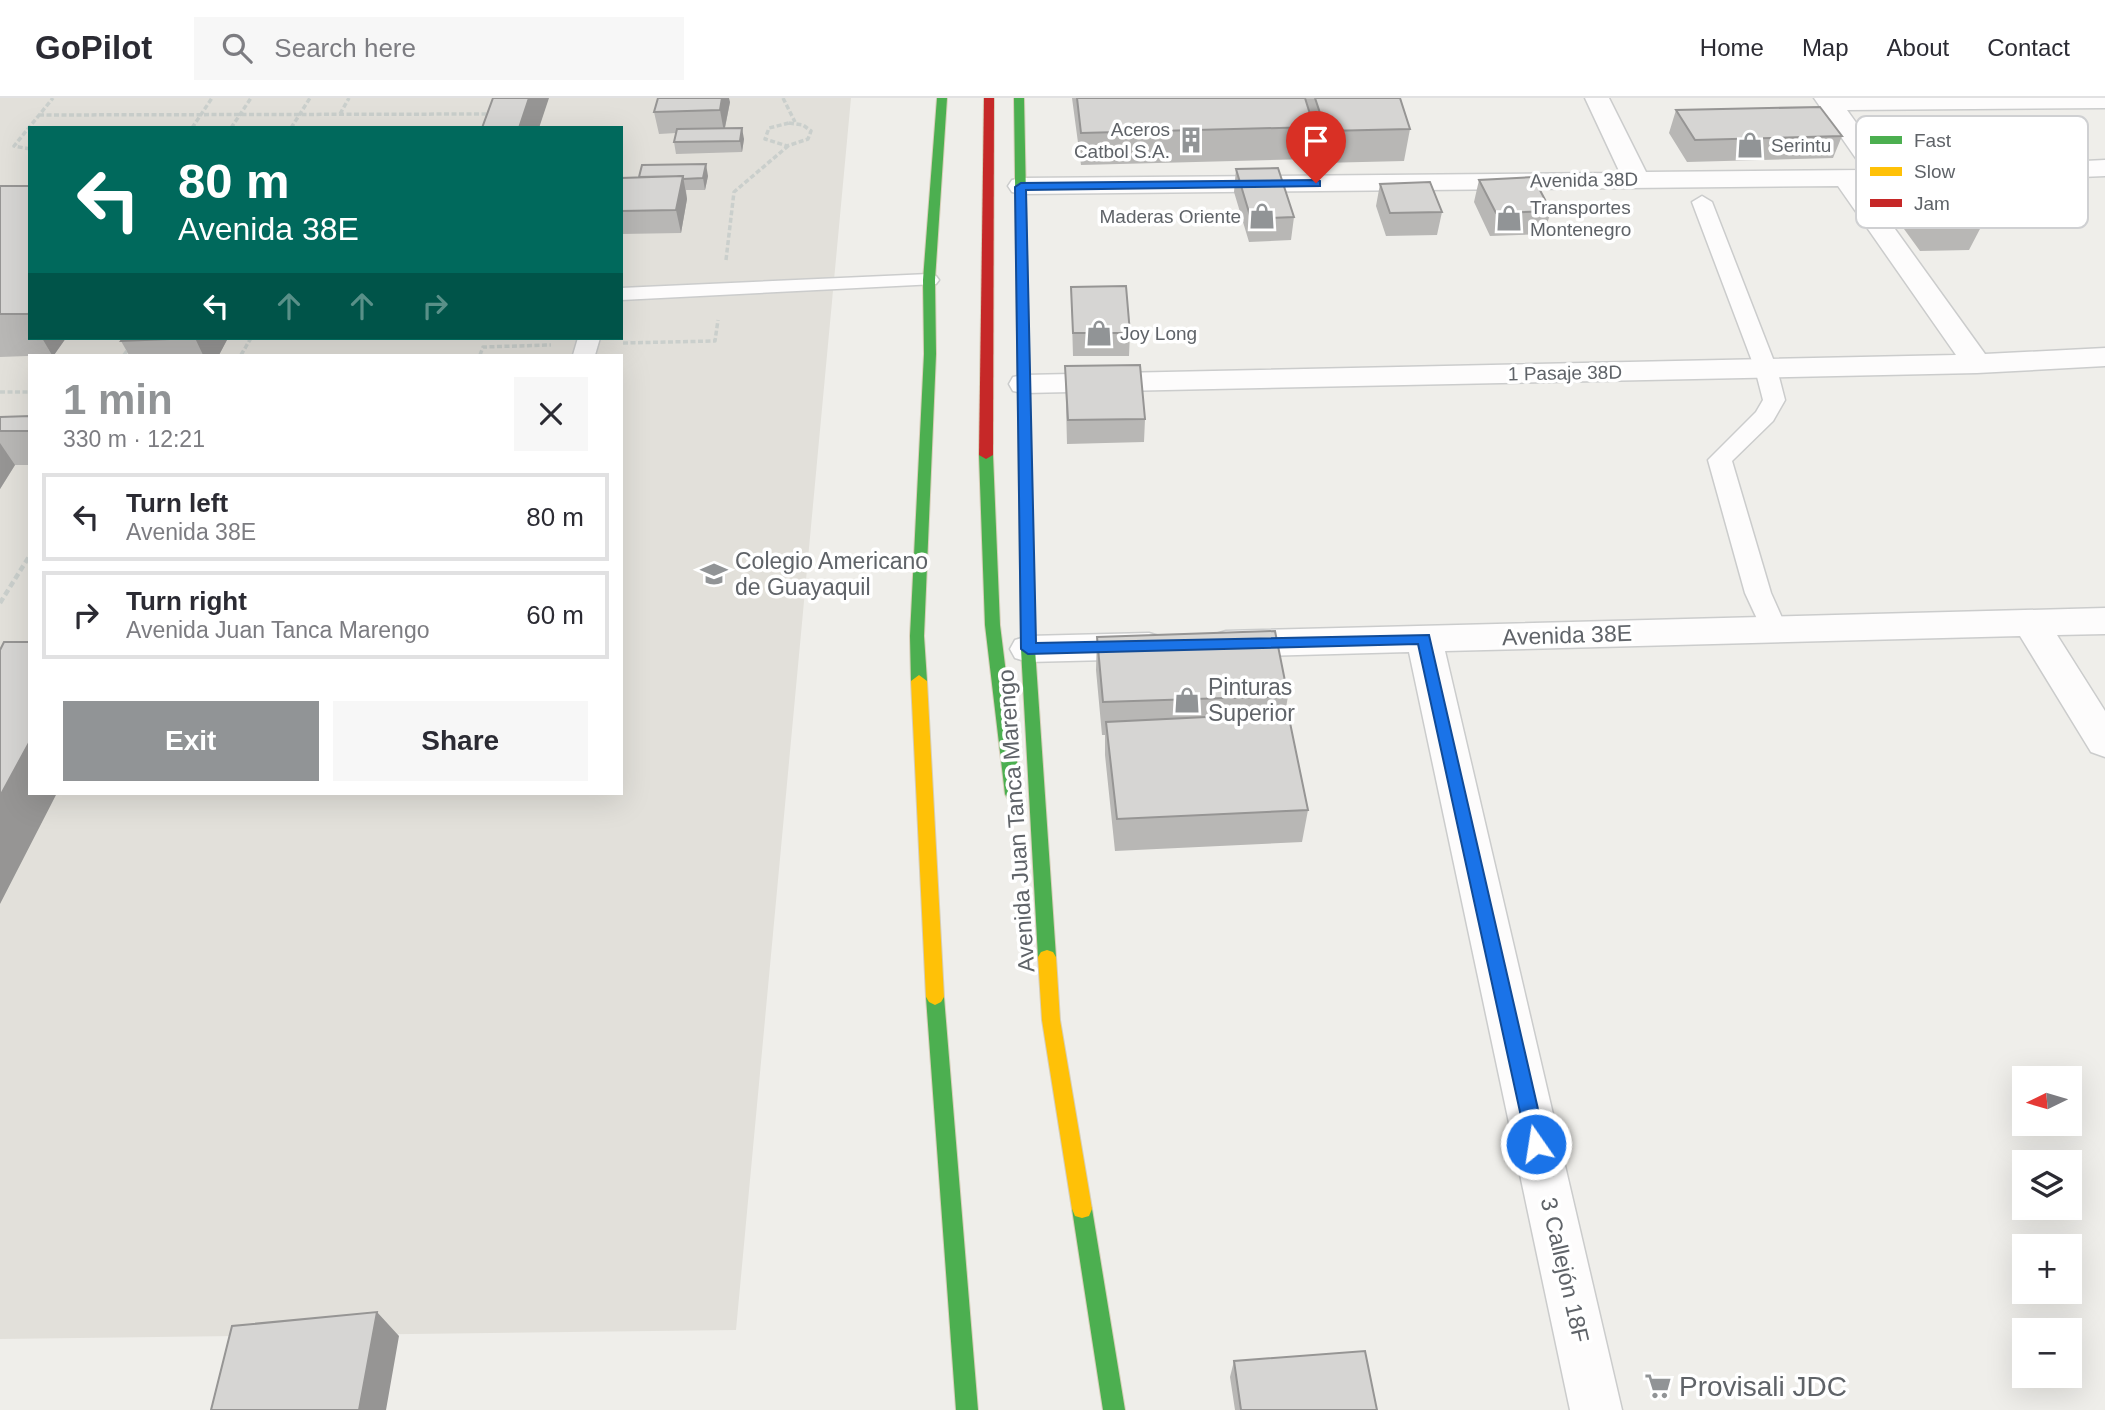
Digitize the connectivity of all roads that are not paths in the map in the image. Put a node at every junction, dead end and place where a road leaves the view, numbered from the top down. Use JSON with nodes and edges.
{"nodes":[{"id":1,"x":942,"y":98,"type":"edge"},
{"id":2,"x":989,"y":98,"type":"edge"},
{"id":3,"x":1019,"y":98,"type":"edge"},
{"id":4,"x":1597,"y":98,"type":"edge"},
{"id":5,"x":1828,"y":100,"type":"edge"},
{"id":6,"x":2105,"y":101,"type":"edge"},
{"id":7,"x":1856,"y":140,"type":"edge"},
{"id":8,"x":1846,"y":179,"type":"junction"},
{"id":9,"x":1856,"y":179,"type":"edge"},
{"id":10,"x":1637,"y":180,"type":"junction"},
{"id":11,"x":1021,"y":187,"type":"junction"},
{"id":12,"x":1856,"y":193,"type":"edge"},
{"id":13,"x":1702,"y":202,"type":"dead end"},
{"id":14,"x":1881,"y":228,"type":"edge"},
{"id":15,"x":929,"y":280,"type":"junction"},
{"id":16,"x":623,"y":294,"type":"edge"},
{"id":17,"x":2105,"y":357,"type":"edge"},
{"id":18,"x":1977,"y":365,"type":"junction"},
{"id":19,"x":1766,"y":369,"type":"junction"},
{"id":20,"x":1024,"y":384,"type":"junction"},
{"id":21,"x":2105,"y":621,"type":"edge"},
{"id":22,"x":2030,"y":622,"type":"junction"},
{"id":23,"x":1774,"y":629,"type":"junction"},
{"id":24,"x":1424,"y":639,"type":"junction"},
{"id":25,"x":1028,"y":649,"type":"junction"},
{"id":26,"x":2105,"y":742,"type":"edge"},
{"id":27,"x":1016,"y":816,"type":"dead end"},
{"id":28,"x":1025,"y":870,"type":"dead end"},
{"id":29,"x":1051,"y":1020,"type":"junction"},
{"id":30,"x":967,"y":1410,"type":"edge"},
{"id":31,"x":1114,"y":1410,"type":"edge"},
{"id":32,"x":1596,"y":1410,"type":"edge"}],
"edges":[{"from":1,"to":15,"type":"main road"},
{"from":2,"to":27,"type":"main road"},
{"from":3,"to":11,"type":"main road","name":"Avenida Juan Tanca Marengo"},
{"from":4,"to":10,"type":"street"},
{"from":5,"to":6,"type":"street"},
{"from":5,"to":7,"type":"street"},
{"from":8,"to":9,"type":"street","name":"Avenida 38D"},
{"from":8,"to":10,"type":"street","name":"Avenida 38D"},
{"from":8,"to":12,"type":"street"},
{"from":10,"to":11,"type":"street","name":"Avenida 38D"},
{"from":11,"to":20,"type":"main road","name":"Avenida Juan Tanca Marengo"},
{"from":13,"to":19,"type":"lane"},
{"from":14,"to":18,"type":"street"},
{"from":15,"to":16,"type":"lane"},
{"from":15,"to":30,"type":"main road"},
{"from":17,"to":18,"type":"street","name":"1 Pasaje 38D"},
{"from":18,"to":19,"type":"street","name":"1 Pasaje 38D"},
{"from":19,"to":20,"type":"street","name":"1 Pasaje 38D"},
{"from":19,"to":23,"type":"lane"},
{"from":20,"to":25,"type":"main road","name":"Avenida Juan Tanca Marengo"},
{"from":21,"to":22,"type":"street","name":"Avenida 38E"},
{"from":22,"to":23,"type":"street","name":"Avenida 38E"},
{"from":22,"to":26,"type":"street"},
{"from":23,"to":24,"type":"street","name":"Avenida 38E"},
{"from":24,"to":25,"type":"street","name":"Avenida 38E"},
{"from":24,"to":32,"type":"street","name":"3 Callejón 18F"},
{"from":25,"to":29,"type":"main road","name":"Avenida Juan Tanca Marengo"},
{"from":28,"to":29,"type":"main road"},
{"from":29,"to":31,"type":"main road","name":"Avenida Juan Tanca Marengo"}]}
